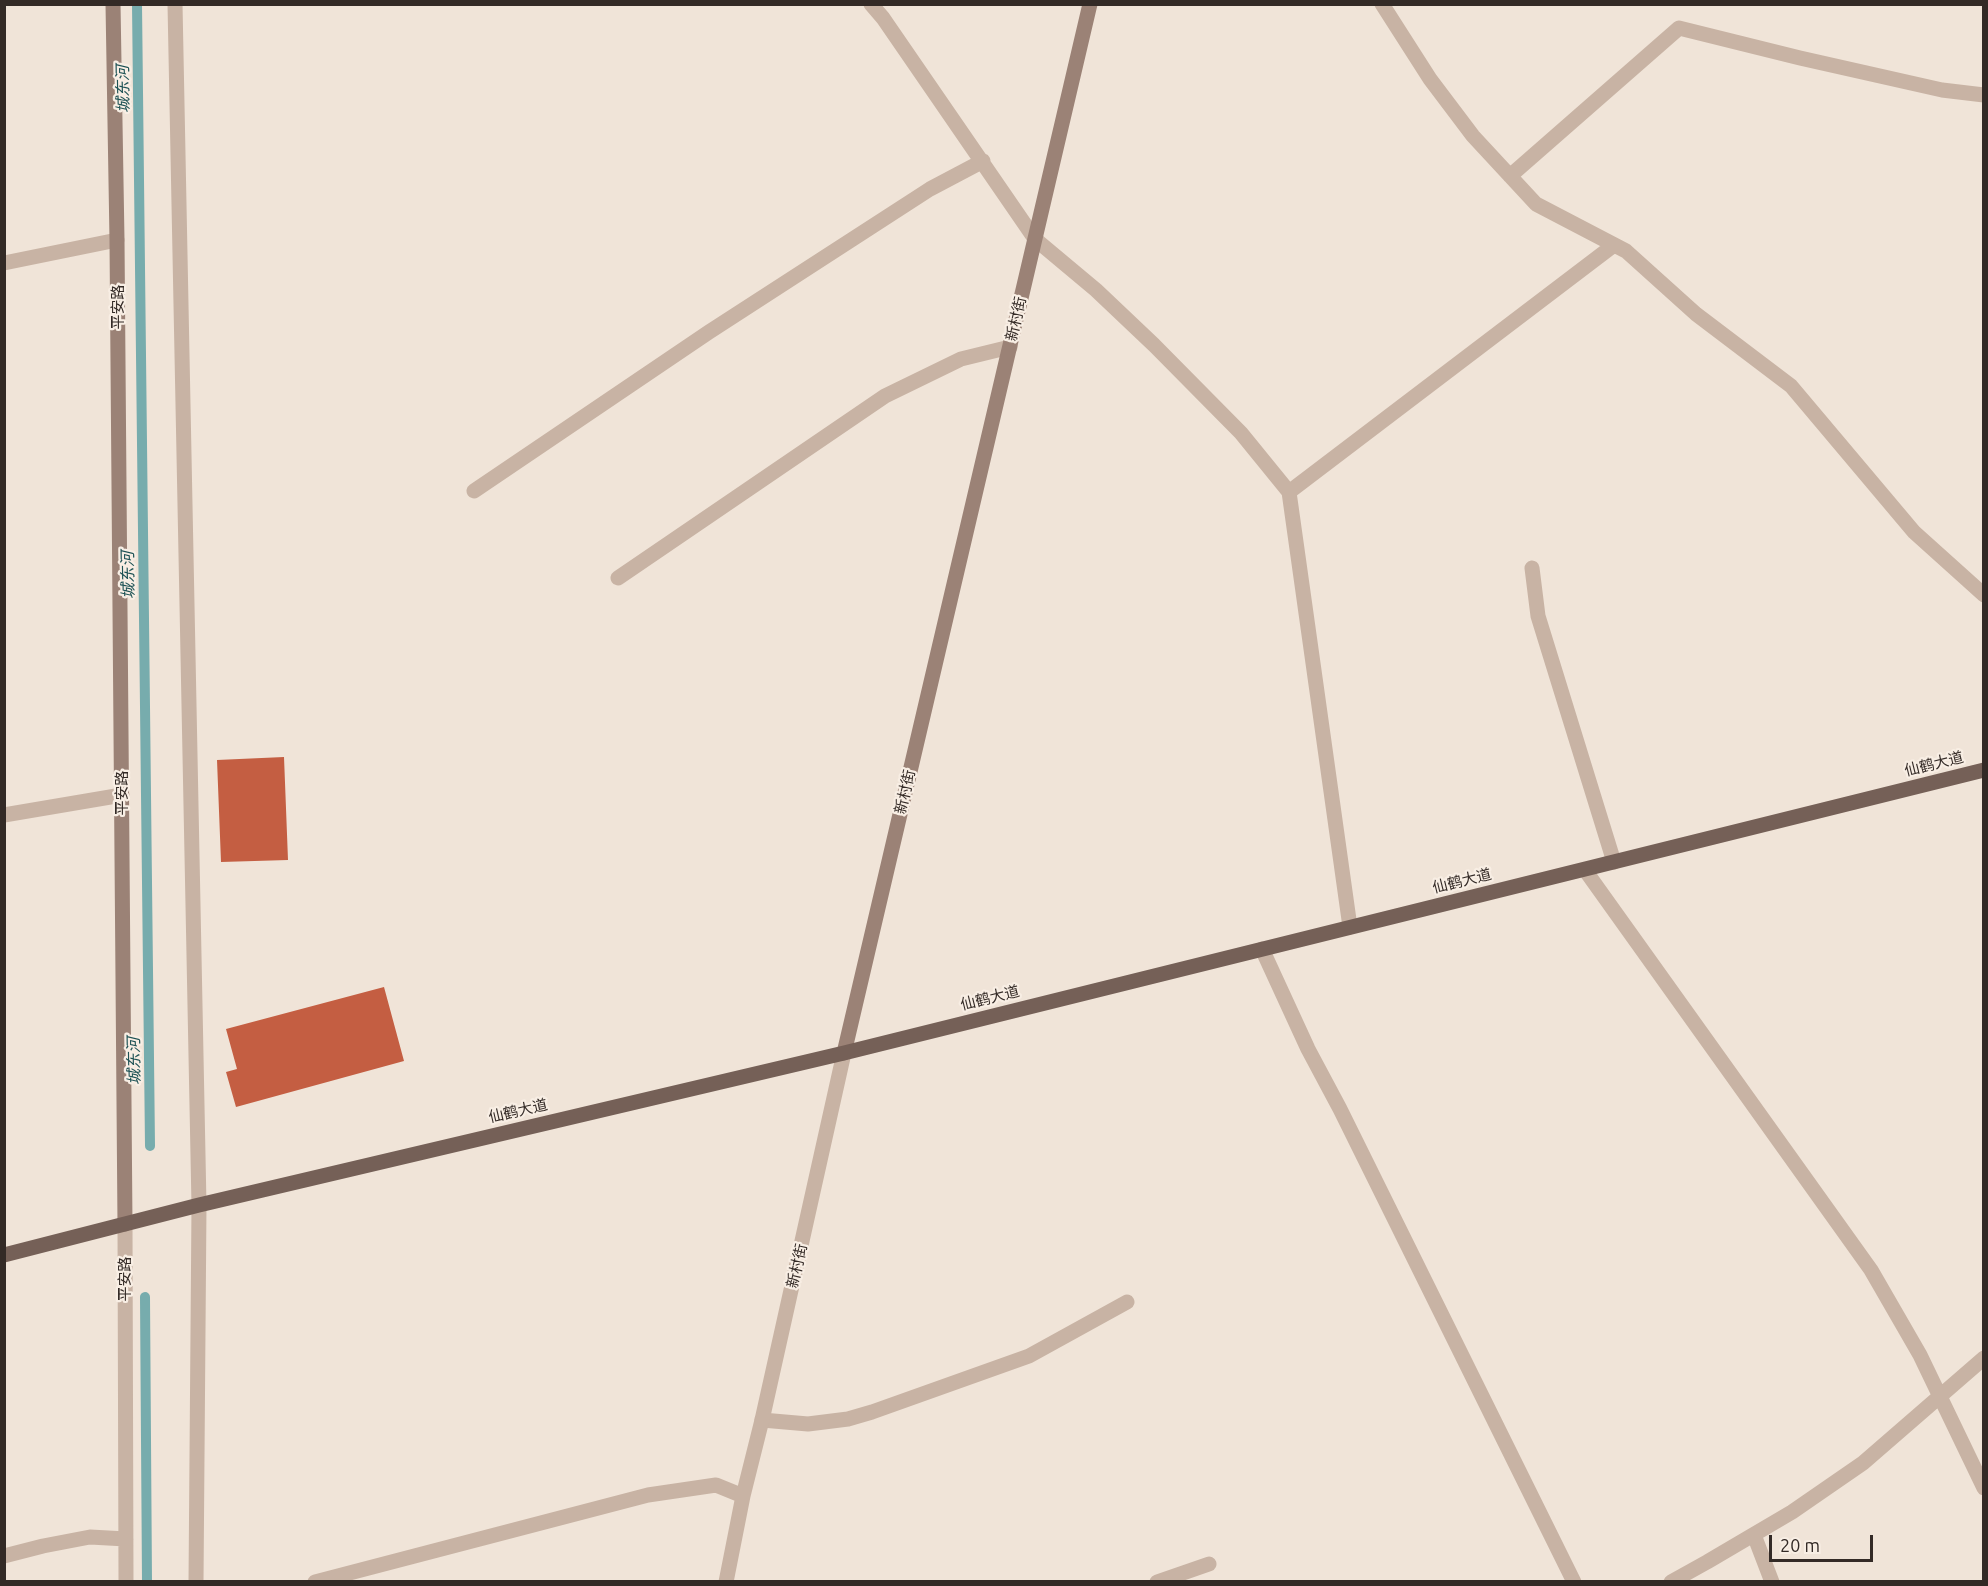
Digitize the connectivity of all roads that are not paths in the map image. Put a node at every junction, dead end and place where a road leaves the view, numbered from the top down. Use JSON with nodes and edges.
{"nodes":[{"id":1,"x":113,"y":4,"type":"edge"},
{"id":2,"x":175,"y":4,"type":"edge"},
{"id":3,"x":871,"y":4,"type":"edge"},
{"id":4,"x":1090,"y":4,"type":"edge"},
{"id":5,"x":1382,"y":4,"type":"edge"},
{"id":6,"x":1983,"y":95,"type":"edge"},
{"id":7,"x":983,"y":161,"type":"junction"},
{"id":8,"x":1510,"y":176,"type":"junction"},
{"id":9,"x":1035,"y":239,"type":"junction"},
{"id":10,"x":117,"y":240,"type":"junction"},
{"id":11,"x":1614,"y":245,"type":"junction"},
{"id":12,"x":4,"y":263,"type":"edge"},
{"id":13,"x":1010,"y":347,"type":"junction"},
{"id":14,"x":474,"y":491,"type":"dead end"},
{"id":15,"x":1288,"y":492,"type":"junction"},
{"id":16,"x":1532,"y":568,"type":"dead end"},
{"id":17,"x":618,"y":578,"type":"dead end"},
{"id":18,"x":1983,"y":595,"type":"edge"},
{"id":19,"x":1983,"y":770,"type":"edge"},
{"id":20,"x":122,"y":795,"type":"junction"},
{"id":21,"x":4,"y":815,"type":"edge"},
{"id":22,"x":1614,"y":862,"type":"junction"},
{"id":23,"x":1585,"y":870,"type":"junction"},
{"id":24,"x":1350,"y":927,"type":"junction"},
{"id":25,"x":1262,"y":949,"type":"junction"},
{"id":26,"x":844,"y":1053,"type":"junction"},
{"id":27,"x":199,"y":1205,"type":"junction"},
{"id":28,"x":125,"y":1224,"type":"junction"},
{"id":29,"x":4,"y":1255,"type":"edge"},
{"id":30,"x":1127,"y":1302,"type":"dead end"},
{"id":31,"x":1983,"y":1358,"type":"edge"},
{"id":32,"x":1940,"y":1395,"type":"junction"},
{"id":33,"x":762,"y":1420,"type":"junction"},
{"id":34,"x":1983,"y":1488,"type":"edge"},
{"id":35,"x":743,"y":1497,"type":"junction"},
{"id":36,"x":1754,"y":1534,"type":"junction"},
{"id":37,"x":126,"y":1539,"type":"junction"},
{"id":38,"x":4,"y":1556,"type":"edge"},
{"id":39,"x":1209,"y":1564,"type":"dead end"},
{"id":40,"x":126,"y":1581,"type":"edge"},
{"id":41,"x":196,"y":1581,"type":"edge"},
{"id":42,"x":315,"y":1581,"type":"edge"},
{"id":43,"x":726,"y":1581,"type":"edge"},
{"id":44,"x":1157,"y":1581,"type":"edge"},
{"id":45,"x":1574,"y":1581,"type":"edge"},
{"id":46,"x":1671,"y":1581,"type":"edge"},
{"id":47,"x":1772,"y":1581,"type":"edge"}],
"edges":[{"from":1,"to":10,"type":"street","name":"平安路"},
{"from":2,"to":27,"type":"street"},
{"from":3,"to":7,"type":"street"},
{"from":4,"to":9,"type":"street","name":"新村街"},
{"from":5,"to":8,"type":"street"},
{"from":6,"to":8,"type":"street"},
{"from":7,"to":9,"type":"street"},
{"from":7,"to":14,"type":"street"},
{"from":8,"to":11,"type":"street"},
{"from":9,"to":13,"type":"street","name":"新村街"},
{"from":9,"to":15,"type":"street"},
{"from":10,"to":12,"type":"street"},
{"from":10,"to":20,"type":"street","name":"平安路"},
{"from":11,"to":15,"type":"street"},
{"from":11,"to":18,"type":"street"},
{"from":13,"to":17,"type":"street"},
{"from":13,"to":26,"type":"street","name":"新村街"},
{"from":15,"to":24,"type":"street"},
{"from":16,"to":22,"type":"street"},
{"from":19,"to":22,"type":"main road","name":"仙鹤大道"},
{"from":20,"to":21,"type":"street"},
{"from":20,"to":28,"type":"street","name":"平安路"},
{"from":22,"to":23,"type":"main road","name":"仙鹤大道"},
{"from":23,"to":24,"type":"main road","name":"仙鹤大道"},
{"from":23,"to":32,"type":"street"},
{"from":24,"to":25,"type":"main road","name":"仙鹤大道"},
{"from":25,"to":26,"type":"main road","name":"仙鹤大道"},
{"from":25,"to":45,"type":"street"},
{"from":26,"to":27,"type":"main road","name":"仙鹤大道"},
{"from":26,"to":33,"type":"street","name":"新村街"},
{"from":27,"to":28,"type":"main road","name":"仙鹤大道"},
{"from":27,"to":41,"type":"street"},
{"from":28,"to":29,"type":"main road","name":"仙鹤大道"},
{"from":28,"to":37,"type":"street","name":"平安路"},
{"from":30,"to":33,"type":"street"},
{"from":31,"to":32,"type":"street"},
{"from":32,"to":34,"type":"street"},
{"from":32,"to":36,"type":"street"},
{"from":33,"to":35,"type":"street","name":"新村街"},
{"from":35,"to":42,"type":"street"},
{"from":35,"to":43,"type":"street","name":"新村街"},
{"from":36,"to":46,"type":"street"},
{"from":36,"to":47,"type":"street"},
{"from":37,"to":38,"type":"street"},
{"from":37,"to":40,"type":"street","name":"平安路"},
{"from":39,"to":44,"type":"street"}]}
